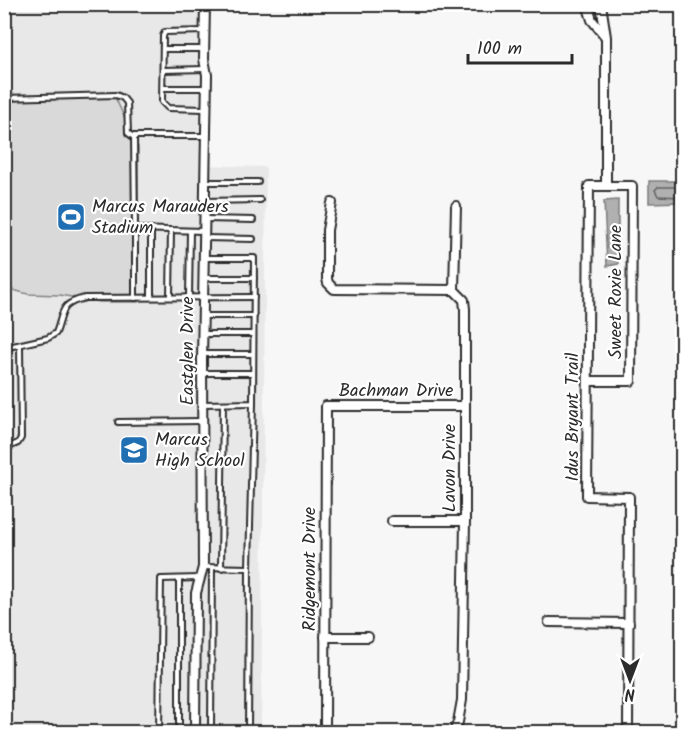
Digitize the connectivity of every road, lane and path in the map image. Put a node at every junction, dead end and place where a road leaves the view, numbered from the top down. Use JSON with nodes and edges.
{"nodes":[{"id":1,"x":205,"y":4,"type":"edge"},
{"id":2,"x":586,"y":4,"type":"edge"},
{"id":3,"x":601,"y":4,"type":"edge"},
{"id":4,"x":204,"y":31,"type":"junction"},
{"id":5,"x":606,"y":37,"type":"junction"},
{"id":6,"x":163,"y":49,"type":"junction"},
{"id":7,"x":204,"y":49,"type":"junction"},
{"id":8,"x":206,"y":69,"type":"junction"},
{"id":9,"x":163,"y":70,"type":"junction"},
{"id":10,"x":163,"y":88,"type":"junction"},
{"id":11,"x":206,"y":88,"type":"junction"},
{"id":12,"x":4,"y":98,"type":"edge"},
{"id":13,"x":206,"y":109,"type":"junction"},
{"id":14,"x":134,"y":136,"type":"junction"},
{"id":15,"x":206,"y":136,"type":"junction"},
{"id":16,"x":205,"y":182,"type":"junction"},
{"id":17,"x":258,"y":182,"type":"dead end"},
{"id":18,"x":606,"y":186,"type":"junction"},
{"id":19,"x":260,"y":200,"type":"dead end"},
{"id":20,"x":205,"y":201,"type":"junction"},
{"id":21,"x":332,"y":203,"type":"dead end"},
{"id":22,"x":456,"y":206,"type":"dead end"},
{"id":23,"x":204,"y":219,"type":"junction"},
{"id":24,"x":253,"y":220,"type":"dead end"},
{"id":25,"x":135,"y":229,"type":"junction"},
{"id":26,"x":152,"y":229,"type":"junction"},
{"id":27,"x":171,"y":230,"type":"junction"},
{"id":28,"x":190,"y":231,"type":"junction"},
{"id":29,"x":204,"y":234,"type":"junction"},
{"id":30,"x":253,"y":239,"type":"dead end"},
{"id":31,"x":204,"y":258,"type":"junction"},
{"id":32,"x":203,"y":278,"type":"junction"},
{"id":33,"x":254,"y":278,"type":"junction"},
{"id":34,"x":454,"y":290,"type":"junction"},
{"id":35,"x":150,"y":297,"type":"junction"},
{"id":36,"x":170,"y":297,"type":"junction"},
{"id":37,"x":189,"y":297,"type":"junction"},
{"id":38,"x":203,"y":297,"type":"junction"},
{"id":39,"x":254,"y":297,"type":"junction"},
{"id":40,"x":135,"y":298,"type":"junction"},
{"id":41,"x":203,"y":316,"type":"junction"},
{"id":42,"x":254,"y":316,"type":"junction"},
{"id":43,"x":202,"y":334,"type":"junction"},
{"id":44,"x":254,"y":334,"type":"junction"},
{"id":45,"x":20,"y":345,"type":"junction"},
{"id":46,"x":4,"y":348,"type":"edge"},
{"id":47,"x":202,"y":354,"type":"junction"},
{"id":48,"x":253,"y":354,"type":"junction"},
{"id":49,"x":202,"y":373,"type":"junction"},
{"id":50,"x":253,"y":373,"type":"junction"},
{"id":51,"x":589,"y":381,"type":"junction"},
{"id":52,"x":253,"y":403,"type":"junction"},
{"id":53,"x":203,"y":404,"type":"junction"},
{"id":54,"x":223,"y":404,"type":"junction"},
{"id":55,"x":326,"y":406,"type":"joint"},
{"id":56,"x":465,"y":406,"type":"junction"},
{"id":57,"x":203,"y":421,"type":"junction"},
{"id":58,"x":118,"y":422,"type":"dead end"},
{"id":59,"x":4,"y":448,"type":"edge"},
{"id":60,"x":392,"y":521,"type":"dead end"},
{"id":61,"x":465,"y":521,"type":"junction"},
{"id":62,"x":208,"y":567,"type":"junction"},
{"id":63,"x":221,"y":567,"type":"junction"},
{"id":64,"x":249,"y":568,"type":"junction"},
{"id":65,"x":199,"y":578,"type":"junction"},
{"id":66,"x":179,"y":579,"type":"junction"},
{"id":67,"x":549,"y":622,"type":"dead end"},
{"id":68,"x":629,"y":622,"type":"junction"},
{"id":69,"x":325,"y":637,"type":"junction"},
{"id":70,"x":368,"y":637,"type":"dead end"},
{"id":71,"x":159,"y":732,"type":"edge"},
{"id":72,"x":179,"y":732,"type":"edge"},
{"id":73,"x":195,"y":732,"type":"edge"},
{"id":74,"x":211,"y":732,"type":"edge"},
{"id":75,"x":248,"y":732,"type":"edge"},
{"id":76,"x":325,"y":732,"type":"edge"},
{"id":77,"x":454,"y":732,"type":"edge"},
{"id":78,"x":628,"y":732,"type":"edge"}],
"edges":[{"from":1,"to":4,"type":"street","name":"Eastglen Drive"},
{"from":2,"to":5,"type":"street"},
{"from":3,"to":5,"type":"street"},
{"from":4,"to":6,"type":"lane"},
{"from":4,"to":7,"type":"street","name":"Eastglen Drive"},
{"from":5,"to":18,"type":"street"},
{"from":6,"to":7,"type":"lane"},
{"from":6,"to":9,"type":"lane"},
{"from":7,"to":8,"type":"street","name":"Eastglen Drive"},
{"from":8,"to":9,"type":"lane"},
{"from":8,"to":11,"type":"street","name":"Eastglen Drive"},
{"from":9,"to":10,"type":"lane"},
{"from":10,"to":11,"type":"lane"},
{"from":10,"to":13,"type":"lane"},
{"from":11,"to":13,"type":"street","name":"Eastglen Drive"},
{"from":12,"to":14,"type":"lane"},
{"from":13,"to":15,"type":"street","name":"Eastglen Drive"},
{"from":14,"to":15,"type":"lane"},
{"from":14,"to":25,"type":"lane"},
{"from":15,"to":16,"type":"street","name":"Eastglen Drive"},
{"from":16,"to":17,"type":"lane"},
{"from":16,"to":20,"type":"street","name":"Eastglen Drive"},
{"from":18,"to":51,"type":"street","name":"Idus Bryant Trail"},
{"from":18,"to":51,"type":"street","name":"Sweet Roxie Lane"},
{"from":19,"to":20,"type":"lane"},
{"from":20,"to":23,"type":"street","name":"Eastglen Drive"},
{"from":21,"to":34,"type":"street"},
{"from":22,"to":34,"type":"street","name":"Lavon Drive"},
{"from":23,"to":24,"type":"lane"},
{"from":23,"to":29,"type":"street","name":"Eastglen Drive"},
{"from":25,"to":26,"type":"lane"},
{"from":25,"to":40,"type":"lane"},
{"from":26,"to":27,"type":"lane"},
{"from":26,"to":35,"type":"lane"},
{"from":27,"to":28,"type":"lane"},
{"from":27,"to":36,"type":"lane"},
{"from":28,"to":29,"type":"lane"},
{"from":28,"to":37,"type":"lane"},
{"from":29,"to":30,"type":"lane"},
{"from":29,"to":31,"type":"street","name":"Eastglen Drive"},
{"from":31,"to":32,"type":"street","name":"Eastglen Drive"},
{"from":31,"to":33,"type":"lane"},
{"from":32,"to":33,"type":"lane"},
{"from":32,"to":38,"type":"street","name":"Eastglen Drive"},
{"from":33,"to":39,"type":"lane"},
{"from":34,"to":56,"type":"street","name":"Lavon Drive"},
{"from":35,"to":36,"type":"lane"},
{"from":35,"to":40,"type":"lane"},
{"from":36,"to":37,"type":"lane"},
{"from":37,"to":38,"type":"lane"},
{"from":38,"to":39,"type":"lane"},
{"from":38,"to":41,"type":"street","name":"Eastglen Drive"},
{"from":39,"to":42,"type":"lane"},
{"from":40,"to":45,"type":"lane"},
{"from":41,"to":42,"type":"lane"},
{"from":41,"to":43,"type":"street","name":"Eastglen Drive"},
{"from":42,"to":44,"type":"lane"},
{"from":43,"to":44,"type":"lane"},
{"from":43,"to":47,"type":"street","name":"Eastglen Drive"},
{"from":44,"to":48,"type":"lane"},
{"from":45,"to":46,"type":"lane"},
{"from":45,"to":59,"type":"lane"},
{"from":47,"to":48,"type":"lane"},
{"from":47,"to":49,"type":"street","name":"Eastglen Drive"},
{"from":48,"to":50,"type":"lane"},
{"from":49,"to":50,"type":"lane"},
{"from":49,"to":53,"type":"street","name":"Eastglen Drive"},
{"from":50,"to":52,"type":"lane"},
{"from":51,"to":68,"type":"street","name":"Idus Bryant Trail"},
{"from":52,"to":54,"type":"lane"},
{"from":52,"to":64,"type":"lane"},
{"from":53,"to":54,"type":"lane"},
{"from":53,"to":57,"type":"street","name":"Eastglen Drive"},
{"from":54,"to":63,"type":"lane"},
{"from":55,"to":56,"type":"street","name":"Bachman Drive"},
{"from":55,"to":69,"type":"street","name":"Ridgemont Drive"},
{"from":56,"to":61,"type":"street","name":"Lavon Drive"},
{"from":57,"to":58,"type":"lane"},
{"from":57,"to":62,"type":"street","name":"Eastglen Drive"},
{"from":60,"to":61,"type":"street"},
{"from":61,"to":77,"type":"street","name":"Lavon Drive"},
{"from":62,"to":63,"type":"lane"},
{"from":62,"to":65,"type":"street","name":"Eastglen Drive"},
{"from":62,"to":74,"type":"lane"},
{"from":63,"to":64,"type":"lane"},
{"from":64,"to":75,"type":"lane"},
{"from":65,"to":66,"type":"lane"},
{"from":65,"to":73,"type":"street","name":"Eastglen Drive"},
{"from":66,"to":71,"type":"lane"},
{"from":66,"to":72,"type":"lane"},
{"from":67,"to":68,"type":"street"},
{"from":68,"to":78,"type":"street","name":"Idus Bryant Trail"},
{"from":69,"to":70,"type":"street"},
{"from":69,"to":76,"type":"street","name":"Ridgemont Drive"}]}
